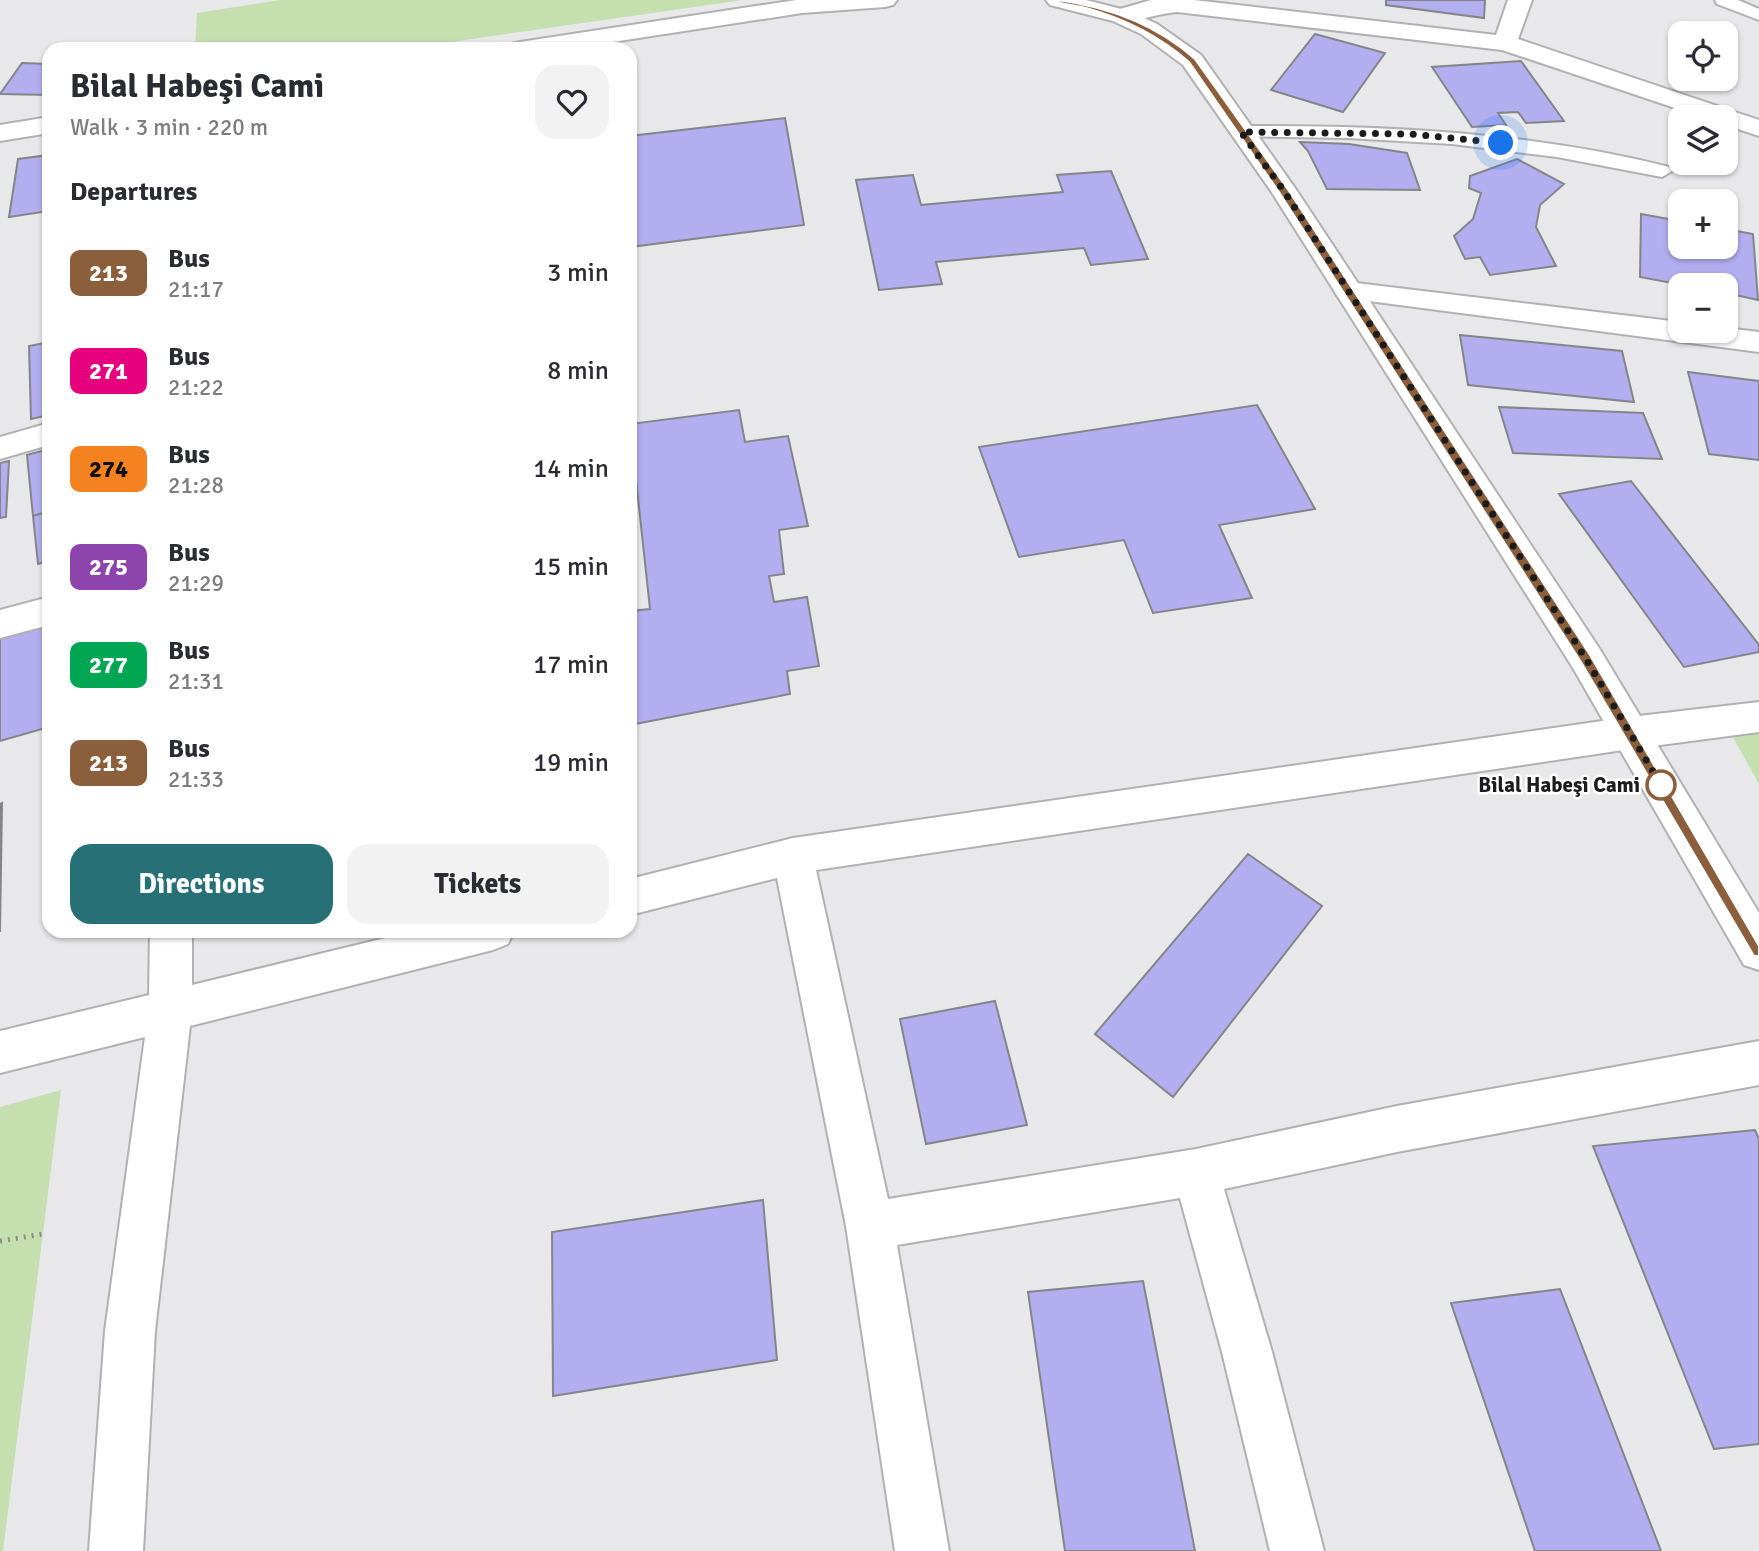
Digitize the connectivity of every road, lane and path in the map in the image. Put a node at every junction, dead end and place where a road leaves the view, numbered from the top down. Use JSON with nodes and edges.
{"nodes":[{"id":1,"x":885,"y":0,"type":"edge"},
{"id":2,"x":1058,"y":0,"type":"edge"},
{"id":3,"x":1520,"y":0,"type":"edge"},
{"id":4,"x":1723,"y":0,"type":"edge"},
{"id":5,"x":798,"y":3,"type":"edge"},
{"id":6,"x":1759,"y":15,"type":"edge"},
{"id":7,"x":1121,"y":16,"type":"junction"},
{"id":8,"x":562,"y":42,"type":"edge"},
{"id":9,"x":1505,"y":43,"type":"junction"},
{"id":10,"x":42,"y":126,"type":"edge"},
{"id":11,"x":1759,"y":128,"type":"edge"},
{"id":12,"x":1241,"y":132,"type":"junction"},
{"id":13,"x":0,"y":133,"type":"edge"},
{"id":14,"x":1662,"y":172,"type":"dead end"},
{"id":15,"x":1348,"y":291,"type":"junction"},
{"id":16,"x":1759,"y":342,"type":"edge"},
{"id":17,"x":42,"y":436,"type":"edge"},
{"id":18,"x":0,"y":447,"type":"edge"},
{"id":19,"x":42,"y":613,"type":"edge"},
{"id":20,"x":0,"y":624,"type":"edge"},
{"id":21,"x":1759,"y":718,"type":"edge"},
{"id":22,"x":1630,"y":733,"type":"junction"},
{"id":23,"x":793,"y":856,"type":"junction"},
{"id":24,"x":637,"y":895,"type":"edge"},
{"id":25,"x":171,"y":938,"type":"edge"},
{"id":26,"x":464,"y":938,"type":"edge"},
{"id":27,"x":1759,"y":951,"type":"edge"},
{"id":28,"x":170,"y":1009,"type":"junction"},
{"id":29,"x":0,"y":1052,"type":"edge"},
{"id":30,"x":1759,"y":1063,"type":"edge"},
{"id":31,"x":1196,"y":1172,"type":"junction"},
{"id":32,"x":870,"y":1226,"type":"junction"},
{"id":33,"x":43,"y":1234,"type":"dead end"},
{"id":34,"x":0,"y":1241,"type":"edge"},
{"id":35,"x":116,"y":1551,"type":"edge"},
{"id":36,"x":922,"y":1551,"type":"edge"},
{"id":37,"x":1297,"y":1551,"type":"edge"}],
"edges":[{"from":1,"to":5,"type":"street"},
{"from":2,"to":7,"type":"street"},
{"from":3,"to":9,"type":"street"},
{"from":4,"to":6,"type":"lane"},
{"from":5,"to":8,"type":"street"},
{"from":7,"to":9,"type":"street"},
{"from":7,"to":12,"type":"street"},
{"from":9,"to":11,"type":"street"},
{"from":10,"to":13,"type":"street"},
{"from":12,"to":14,"type":"lane"},
{"from":12,"to":15,"type":"street"},
{"from":15,"to":16,"type":"street"},
{"from":15,"to":22,"type":"street"},
{"from":17,"to":18,"type":"street"},
{"from":19,"to":20,"type":"street"},
{"from":21,"to":22,"type":"street"},
{"from":22,"to":23,"type":"street"},
{"from":22,"to":27,"type":"street"},
{"from":23,"to":24,"type":"street"},
{"from":23,"to":32,"type":"street"},
{"from":25,"to":28,"type":"street"},
{"from":26,"to":28,"type":"street"},
{"from":28,"to":29,"type":"street"},
{"from":28,"to":35,"type":"street"},
{"from":30,"to":31,"type":"street"},
{"from":31,"to":32,"type":"street"},
{"from":31,"to":37,"type":"street"},
{"from":32,"to":36,"type":"street"},
{"from":33,"to":34,"type":"path"}]}
